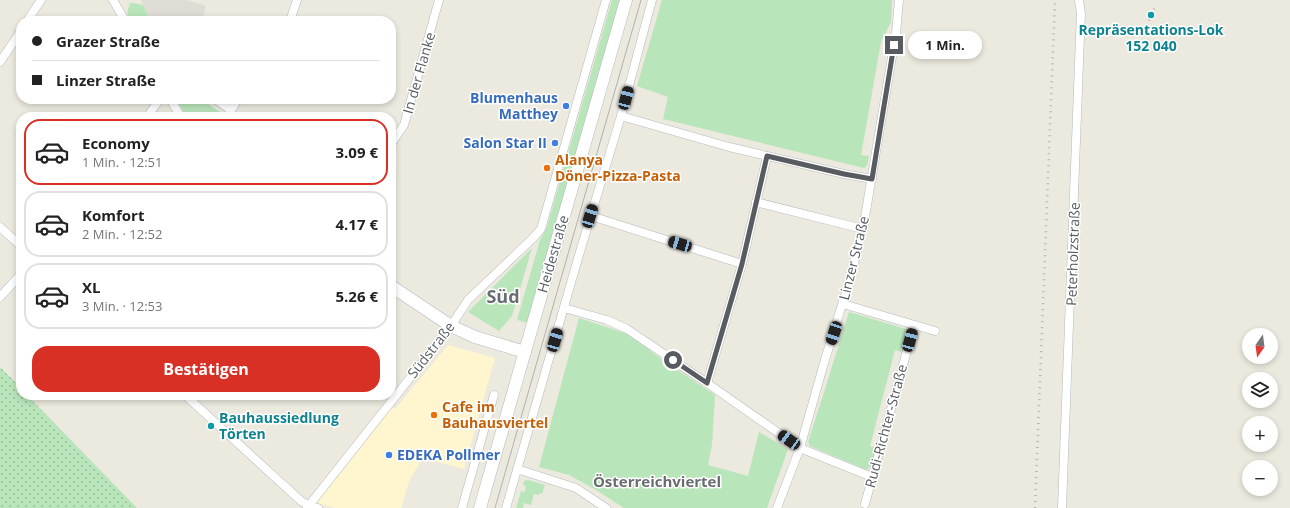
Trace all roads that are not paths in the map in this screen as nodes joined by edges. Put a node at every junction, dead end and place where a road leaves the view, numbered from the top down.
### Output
1 (41, 0) edge
2 (297, 0) edge
3 (439, 0) edge
4 (606, 0) edge
5 (626, 0) edge
6 (652, 0) edge
7 (898, 0) edge
8 (1079, 0) edge
9 (117, 1) edge
10 (30, 16) edge
11 (123, 16) edge
12 (292, 16) edge
13 (16, 38) edge
14 (0, 62) edge
15 (222, 104) edge
16 (235, 104) edge
17 (231, 110) joint
18 (621, 116) junction
19 (396, 137) edge
20 (767, 156) junction
21 (872, 179) junction
22 (756, 202) junction
23 (590, 216) junction
24 (0, 227) edge
25 (863, 229) junction
26 (533, 238) joint
27 (16, 241) edge
28 (742, 264) junction
29 (16, 279) edge
30 (396, 289) edge
31 (0, 297) edge
32 (843, 304) junction
33 (564, 308) junction
34 (914, 325) junction
35 (451, 326) junction
36 (935, 331) dead end
37 (525, 352) junction
38 (707, 383) junction
39 (494, 395) dead end
40 (396, 396) edge
41 (190, 400) edge
42 (393, 400) edge
43 (800, 448) junction
44 (517, 469) junction
45 (872, 477) junction
46 (865, 504) dead end
47 (308, 507) edge
48 (318, 508) edge
49 (462, 508) edge
50 (480, 508) edge
51 (506, 508) edge
52 (606, 508) edge
53 (777, 508) edge
54 (1062, 508) edge

1 - 10 street
2 - 12 street
3 - 19 street, In der Flanke
4 - 26 street, Heidestraße
5 - 37 street, Heidestraße
6 - 18 street, Heidestraße
7 - 21 street, Linzer Straße
8 - 54 street, Peterholzstraße
9 - 11 street
13 - 14 street
15 - 17 street
16 - 17 street
18 - 20 street
18 - 23 street, Heidestraße
20 - 21 street
20 - 22 street
21 - 25 street, Linzer Straße
22 - 25 street
22 - 28 street
23 - 28 street, Heidestraße
23 - 33 street, Heidestraße
24 - 27 street
25 - 32 street, Linzer Straße
26 - 35 street, Südstraße
28 - 38 street
29 - 31 street
30 - 35 street
32 - 34 street
32 - 43 street, Linzer Straße
33 - 38 street
33 - 44 street, Heidestraße
34 - 36 street
34 - 45 street, Rudi-Richter-Straße
35 - 37 street
35 - 40 street, Südstraße
37 - 50 street, Heidestraße
38 - 43 street
39 - 49 street
41 - 47 street
42 - 47 street, Südstraße
43 - 45 street
43 - 53 street, Linzer Straße
44 - 51 street, Heidestraße
44 - 52 street
45 - 46 street, Rudi-Richter-Straße
47 - 48 street

